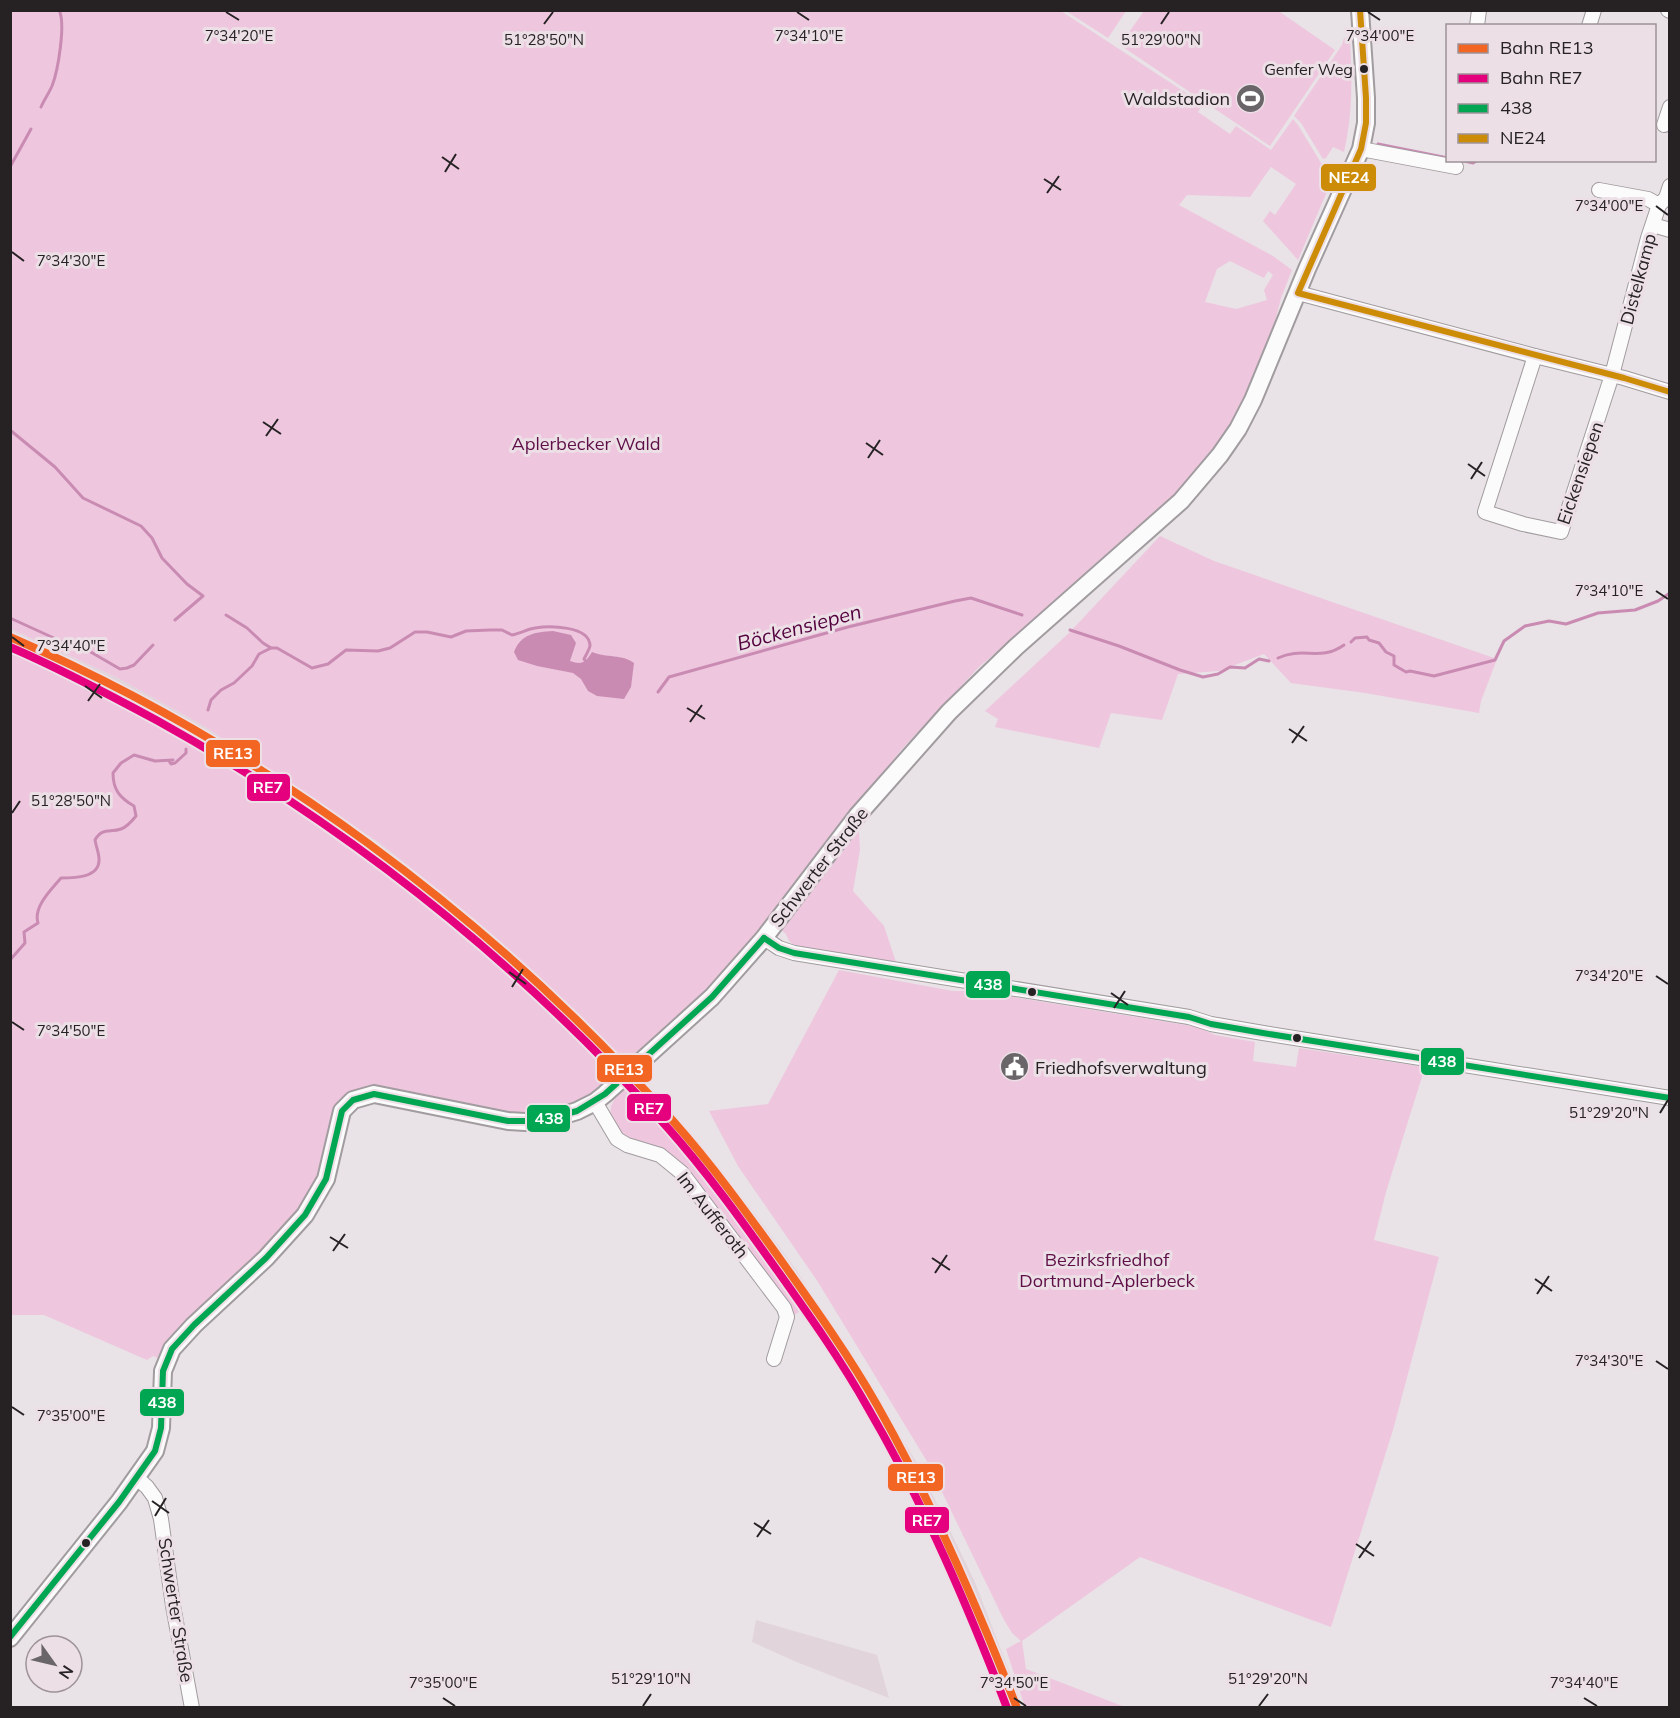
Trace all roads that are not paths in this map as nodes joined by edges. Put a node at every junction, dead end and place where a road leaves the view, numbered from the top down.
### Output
1 (1360, 10) edge
2 (1670, 107) edge
3 (1664, 125) dead end
4 (1361, 149) junction
5 (1456, 167) dead end
6 (1670, 186) edge
7 (1599, 190) dead end
8 (1659, 205) junction
9 (1653, 225) junction
10 (1670, 230) edge
11 (1298, 293) junction
12 (1535, 356) junction
13 (1612, 375) junction
14 (1670, 392) edge
15 (764, 938) junction
16 (1670, 1098) edge
17 (595, 1102) junction
18 (774, 1359) dead end
19 (137, 1478) junction
20 (10, 1638) edge
21 (192, 1707) edge

1 - 4 street, Schwerter Straße
2 - 3 street
4 - 5 street
4 - 11 street, Schwerter Straße
6 - 8 street, Distelkamp
7 - 8 street
8 - 9 street, Distelkamp
9 - 10 street
9 - 13 street, Distelkamp
11 - 12 street
11 - 15 street, Schwerter Straße
12 - 13 street
12 - 13 street, Eickensiepen
13 - 14 street
15 - 16 street
15 - 17 street, Schwerter Straße
17 - 18 street, Im Aufferoth
17 - 19 street, Schwerter Straße
19 - 20 street
19 - 21 street, Schwerter Straße

